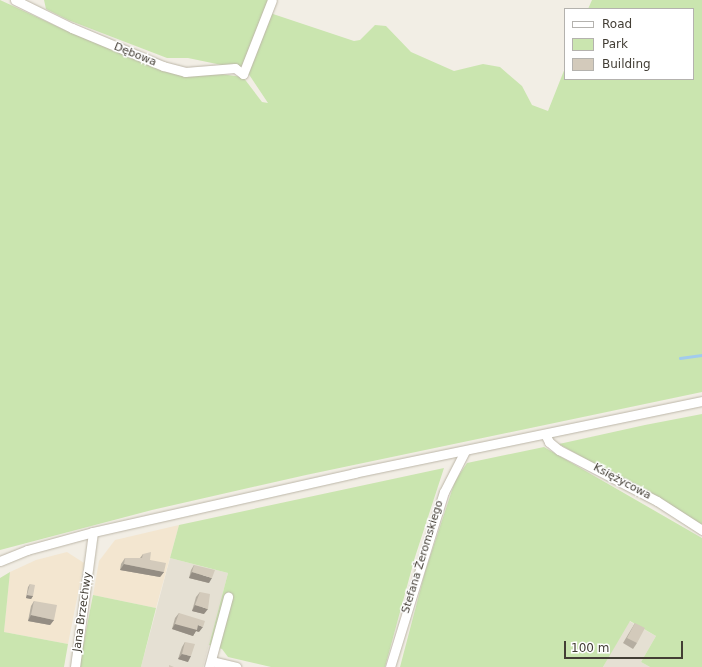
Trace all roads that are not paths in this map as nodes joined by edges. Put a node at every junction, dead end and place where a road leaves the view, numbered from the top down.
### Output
1 (15, 0) edge
2 (272, 0) edge
3 (35, 4) edge
4 (702, 401) edge
5 (545, 434) junction
6 (465, 451) junction
7 (702, 530) edge
8 (93, 532) junction
9 (0, 561) edge
10 (228, 598) dead end
11 (210, 664) edge
12 (75, 667) edge
13 (236, 667) edge
14 (390, 667) edge

1 - 3 street, Dębowa
2 - 3 street, Dębowa
4 - 5 street
5 - 6 street
5 - 7 street, Księżycowa
6 - 8 street
6 - 14 street, Stefana Żeromskiego
8 - 9 street
8 - 12 street, Jana Brzechwy
10 - 11 street
11 - 13 street

